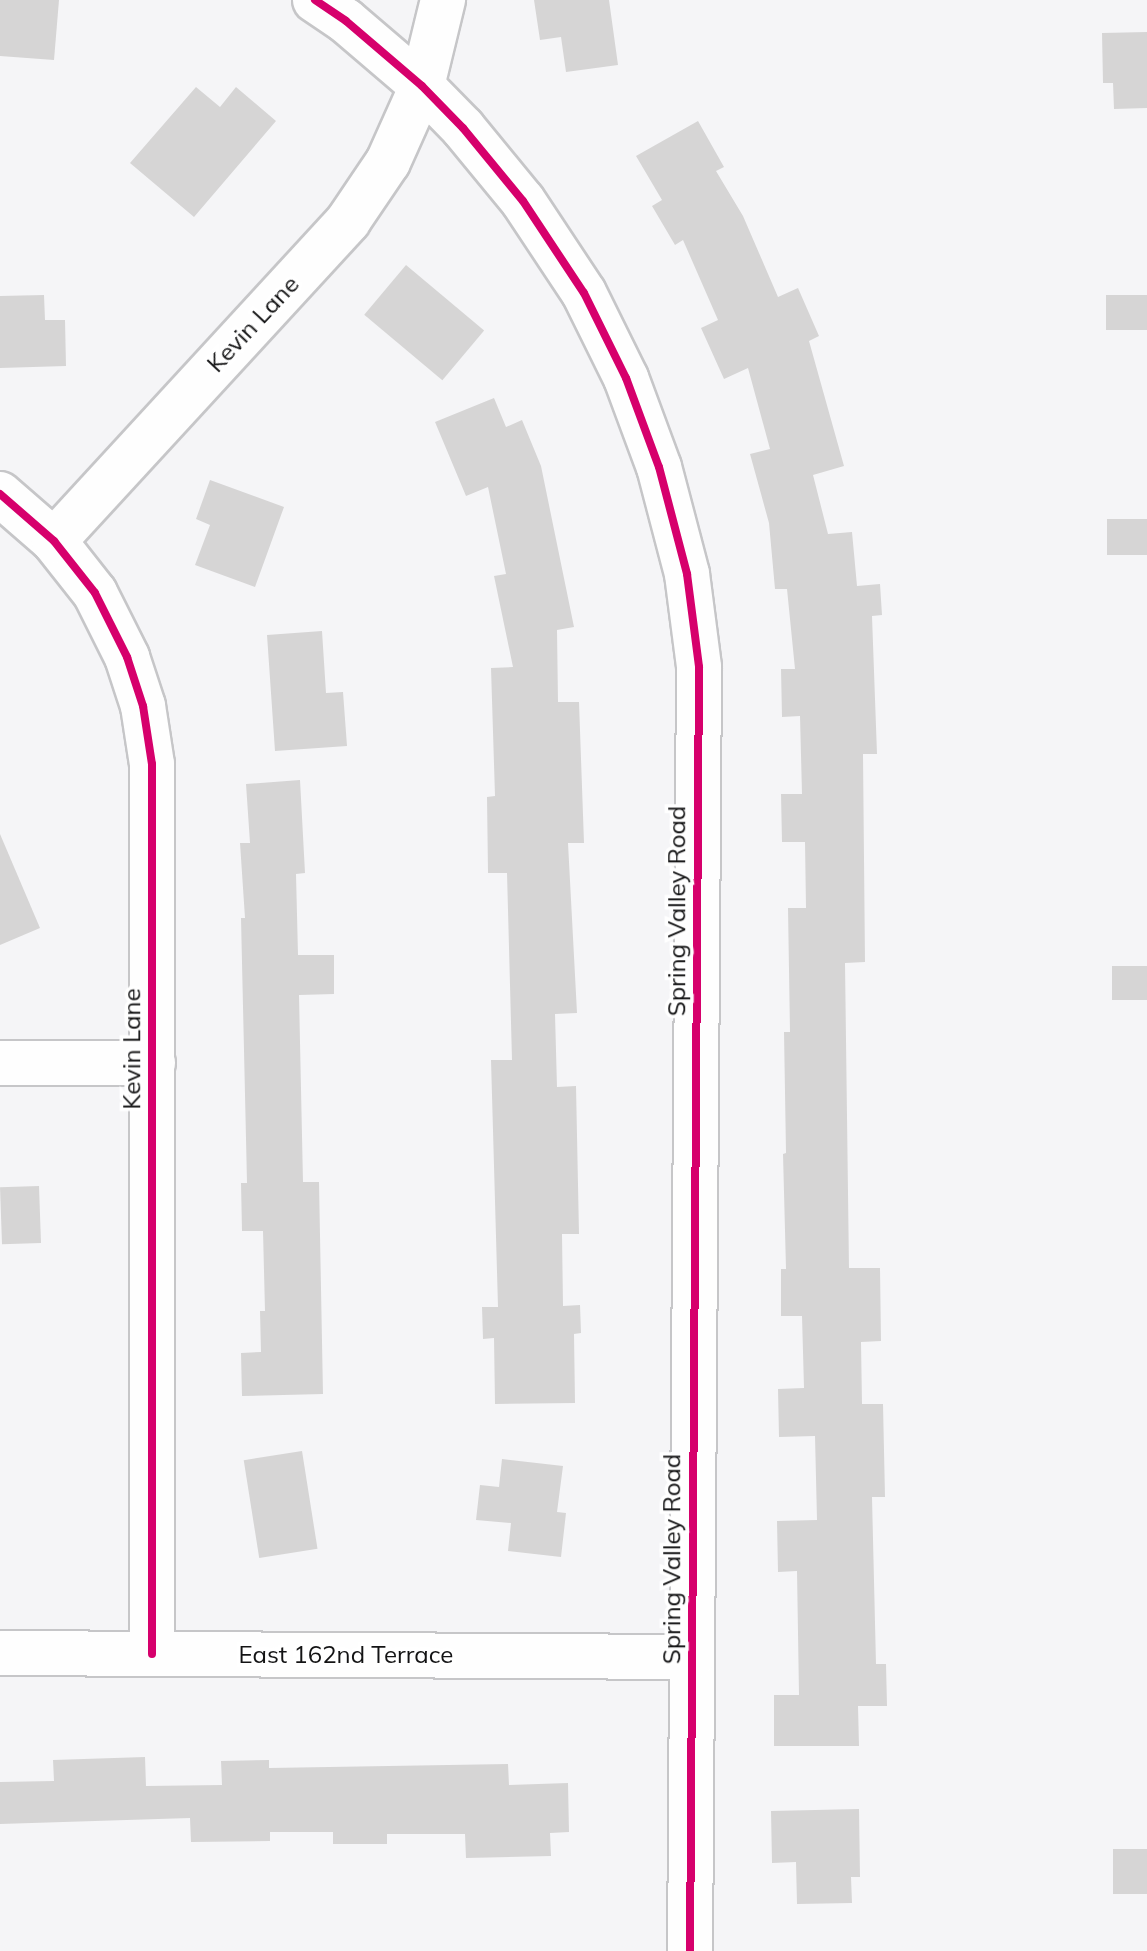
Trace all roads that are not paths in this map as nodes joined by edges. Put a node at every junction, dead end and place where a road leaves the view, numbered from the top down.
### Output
1 (315, 0) edge
2 (443, 0) edge
3 (422, 86) junction
4 (0, 494) edge
5 (54, 541) junction
6 (0, 1063) edge
7 (153, 1063) junction
8 (0, 1653) edge
9 (152, 1654) junction
10 (692, 1657) junction
11 (690, 1951) edge

1 - 3 street, Spring Valley Road
2 - 3 street, Kevin Lane
3 - 5 street, Kevin Lane
3 - 10 street, Spring Valley Road
4 - 5 street, Kevin Lane
5 - 7 street, Kevin Lane
6 - 7 street
7 - 9 street, Kevin Lane
8 - 9 street, East 162nd Terrace
9 - 10 street, East 162nd Terrace
10 - 11 street, Spring Valley Road

